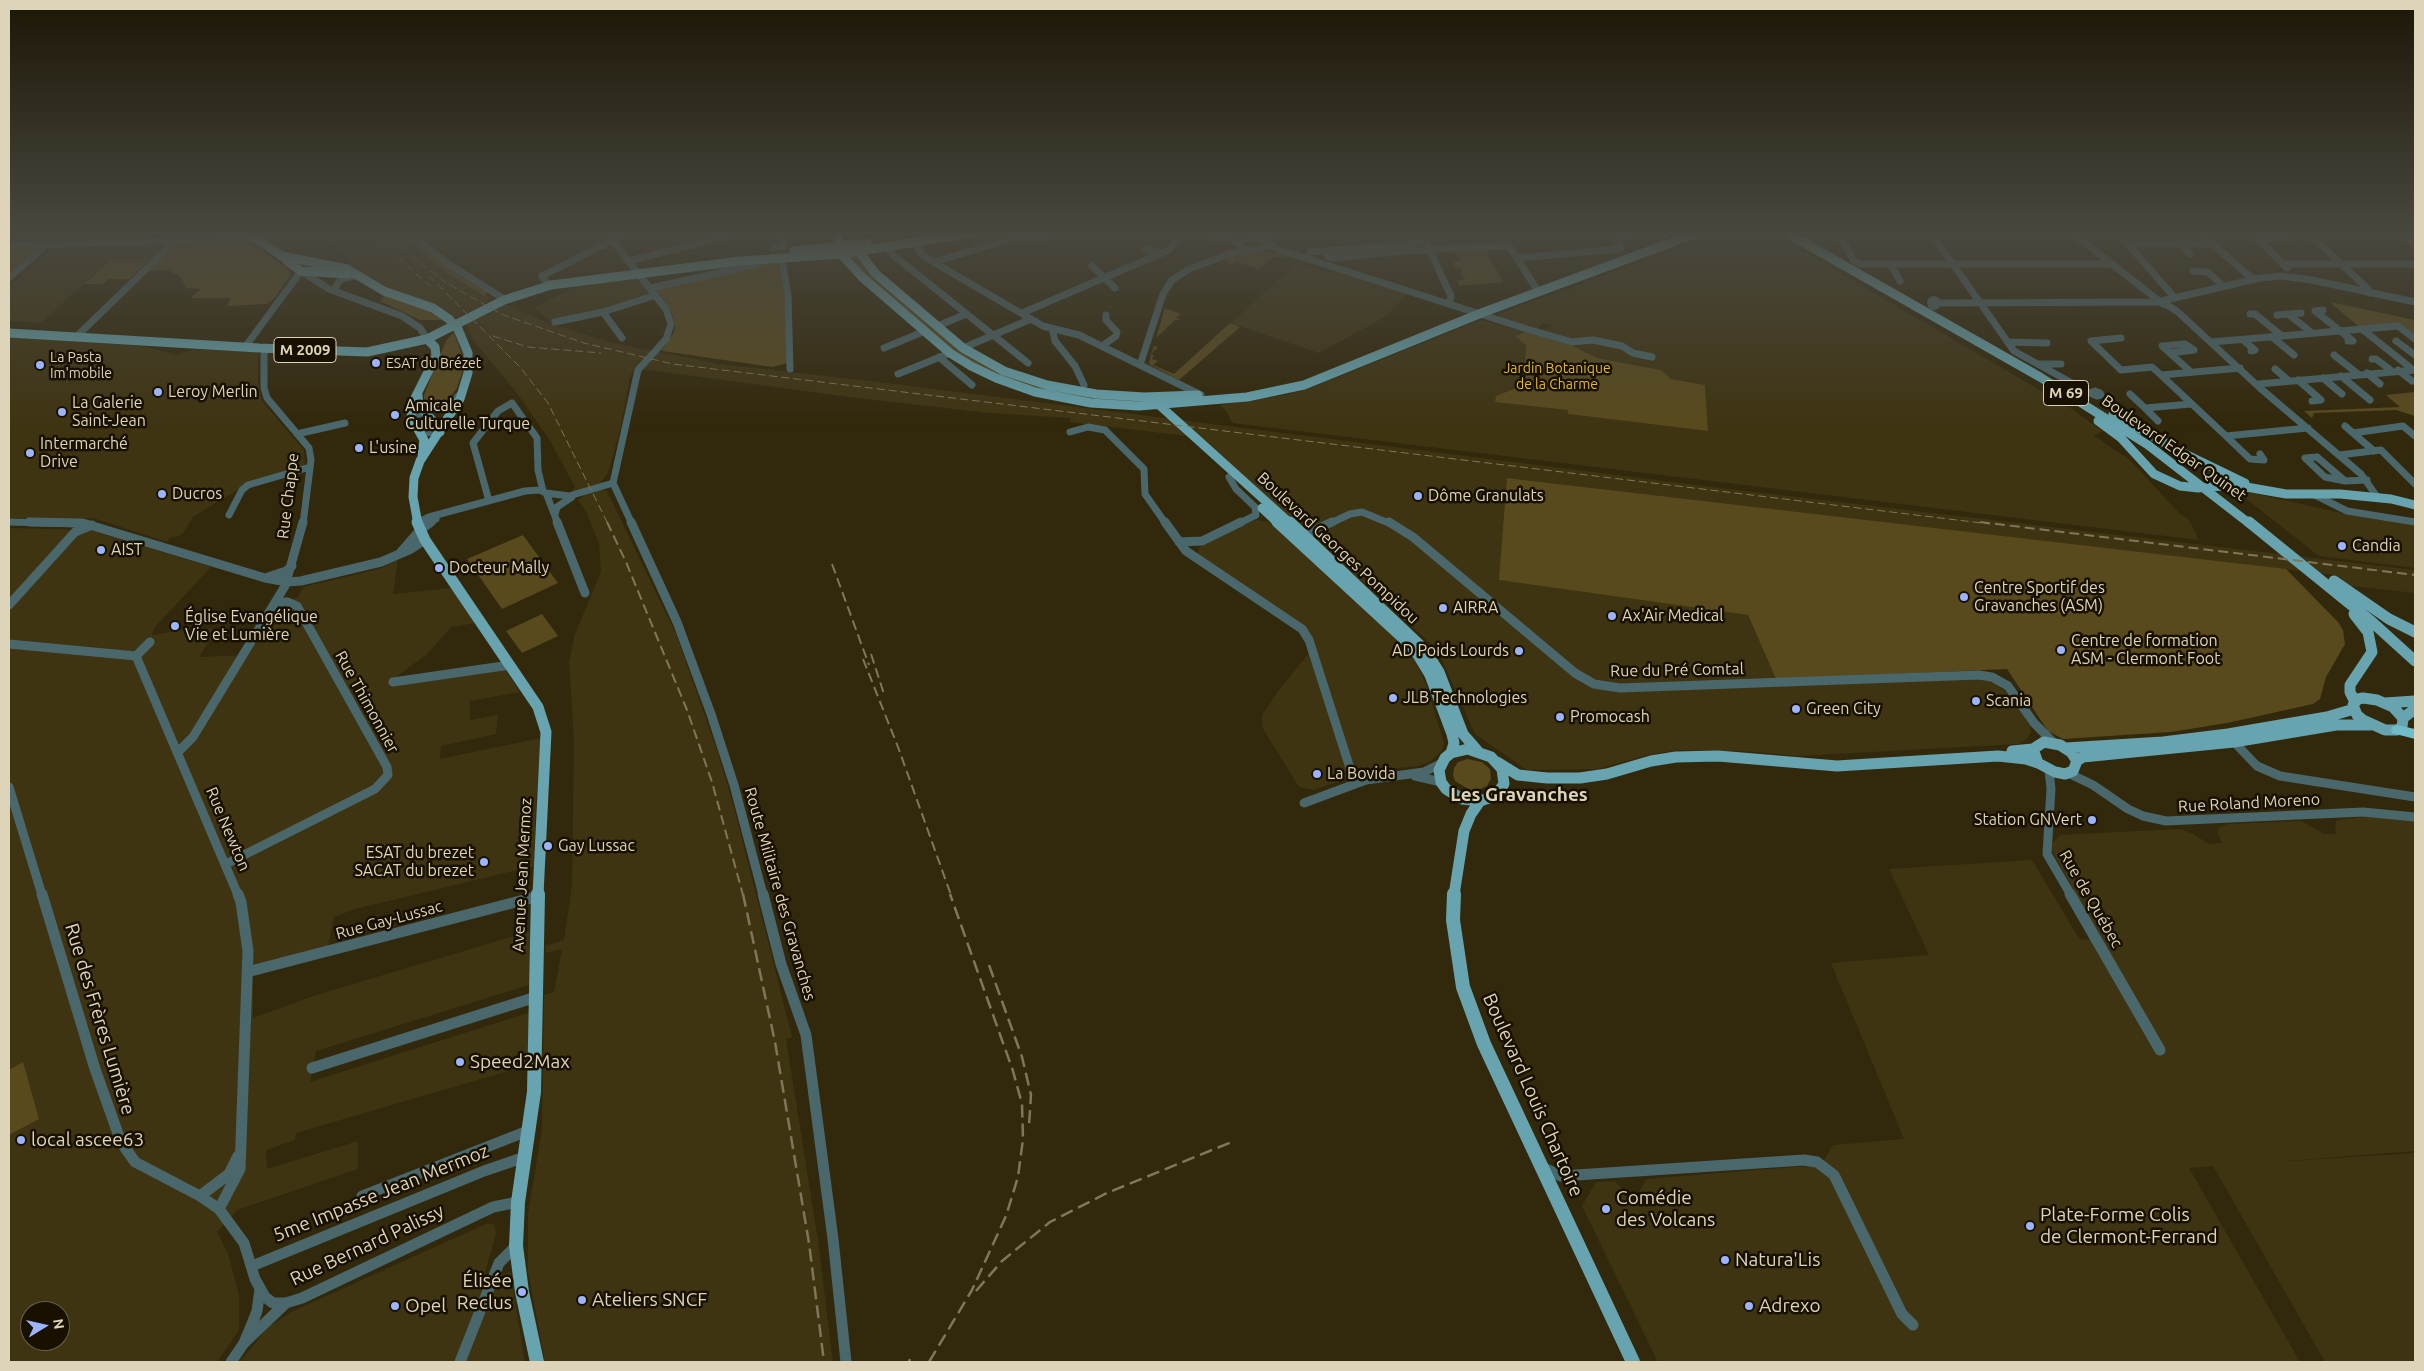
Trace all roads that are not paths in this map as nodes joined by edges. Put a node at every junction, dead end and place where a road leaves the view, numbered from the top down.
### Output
1 (117, 297) edge
2 (282, 297) edge
3 (353, 297) edge
4 (401, 297) edge
5 (513, 297) edge
6 (650, 297) edge
7 (657, 297) edge
8 (788, 297) edge
9 (885, 297) edge
10 (903, 297) edge
11 (945, 297) edge
12 (994, 297) edge
13 (1060, 297) edge
14 (1163, 297) edge
15 (1427, 297) edge
16 (1452, 297) edge
17 (1513, 297) edge
18 (1523, 297) edge
19 (1900, 297) edge
20 (1909, 297) edge
21 (1976, 297) edge
22 (2156, 297) edge
23 (2179, 297) edge
24 (2389, 297) edge
25 (2175, 298) joint
26 (2161, 301) junction
27 (1980, 302) junction
28 (2415, 302) edge
29 (1939, 303) dead end
30 (1449, 304) junction
31 (1494, 308) junction
32 (2323, 310) dead end
33 (603, 312) junction
34 (1475, 312) junction
35 (1022, 313) junction
36 (2300, 313) dead end
37 (966, 314) junction
38 (2250, 314) dead end
39 (2288, 314) junction
40 (1106, 315) dead end
41 (2277, 315) dead end
42 (1030, 319) junction
43 (1496, 320) junction
44 (555, 322) dead end
45 (940, 325) dead end
46 (1052, 328) junction
47 (2362, 329) junction
48 (925, 331) junction
49 (2340, 331) junction
50 (9, 333) edge
51 (2312, 333) junction
52 (992, 334) junction
53 (2282, 336) junction
54 (76, 337) junction
55 (2272, 337) junction
56 (622, 338) dead end
57 (2121, 338) dead end
58 (427, 339) junction
59 (2415, 339) edge
60 (2243, 340) junction
61 (2348, 341) dead end
62 (2396, 341) dead end
63 (2008, 342) junction
64 (2047, 342) dead end
65 (2211, 342) junction
66 (1982, 344) junction
67 (1102, 346) junction
68 (245, 347) junction
69 (267, 348) junction
70 (884, 348) dead end
71 (963, 348) junction
72 (2406, 348) junction
73 (2388, 350) junction
74 (2251, 351) dead end
75 (950, 352) junction
76 (2170, 353) dead end
77 (1652, 354) dead end
78 (2294, 355) dead end
79 (2334, 355) dead end
80 (2415, 356) edge
81 (940, 357) junction
82 (2372, 359) dead end
83 (1028, 363) dead end
84 (2037, 364) junction
85 (2061, 364) dead end
86 (1140, 365) junction
87 (2240, 368) junction
88 (790, 369) dead end
89 (2275, 369) dead end
90 (2414, 369) edge
91 (2395, 371) junction
92 (2191, 372) junction
93 (2367, 373) junction
94 (898, 374) dead end
95 (2358, 374) junction
96 (2161, 376) junction
97 (2341, 376) junction
98 (2322, 378) junction
99 (2298, 380) junction
100 (2289, 381) junction
101 (2412, 381) dead end
102 (1178, 384) junction
103 (2258, 384) junction
104 (2380, 384) dead end
105 (972, 385) dead end
106 (1084, 385) dead end
107 (462, 393) junction
108 (2090, 393) dead end
109 (418, 394) junction
110 (2130, 394) dead end
111 (2342, 394) dead end
112 (1170, 396) junction
113 (1198, 399) junction
114 (2312, 400) dead end
115 (2370, 400) dead end
116 (1141, 401) junction
117 (1182, 404) junction
118 (2191, 404) junction
119 (2099, 406) junction
120 (2145, 408) junction
121 (1160, 410) junction
122 (424, 411) junction
123 (411, 417) junction
124 (1174, 417) junction
125 (2158, 421) dead end
126 (345, 422) dead end
127 (2345, 426) dead end
128 (2308, 428) junction
129 (440, 432) junction
130 (1070, 432) dead end
131 (420, 433) junction
132 (2353, 433) junction
133 (297, 434) junction
134 (2226, 436) junction
135 (2415, 436) edge
136 (2374, 451) junction
137 (2260, 454) dead end
138 (2339, 455) junction
139 (420, 461) junction
140 (310, 467) junction
141 (1229, 477) junction
142 (2367, 480) junction
143 (2345, 481) junction
144 (613, 483) junction
145 (2207, 484) junction
146 (2415, 484) edge
147 (544, 492) junction
148 (2219, 494) junction
149 (2296, 494) junction
150 (2313, 494) junction
151 (576, 495) junction
152 (2378, 498) junction
153 (489, 501) junction
154 (2415, 506) edge
155 (229, 515) dead end
156 (554, 515) junction
157 (440, 516) junction
158 (2415, 522) edge
159 (9, 524) edge
160 (92, 525) junction
161 (75, 527) junction
162 (422, 531) junction
163 (1304, 535) junction
164 (67, 540) junction
165 (1179, 542) junction
166 (1202, 542) junction
167 (399, 554) junction
168 (1197, 559) junction
169 (292, 566) junction
170 (265, 578) junction
171 (2320, 579) junction
172 (2333, 581) junction
173 (287, 582) junction
174 (584, 594) dead end
175 (276, 602) junction
176 (9, 605) edge
177 (2415, 632) edge
178 (150, 642) dead end
179 (9, 644) edge
180 (2415, 653) edge
181 (136, 656) junction
182 (2415, 661) edge
183 (510, 665) junction
184 (393, 682) dead end
185 (2415, 700) edge
186 (2385, 703) junction
187 (2354, 706) junction
188 (2415, 709) edge
189 (2034, 723) junction
190 (2400, 724) junction
191 (2370, 725) junction
192 (2415, 734) edge
193 (2234, 742) junction
194 (2054, 743) junction
195 (2037, 746) junction
196 (2066, 748) junction
197 (1477, 750) junction
198 (178, 752) junction
199 (1451, 753) junction
200 (1497, 762) junction
201 (2038, 762) junction
202 (1798, 763) junction
203 (1440, 764) junction
204 (2071, 769) junction
205 (2049, 770) junction
206 (1408, 775) junction
207 (1538, 778) junction
208 (1366, 780) junction
209 (1441, 782) junction
210 (9, 787) edge
211 (2051, 790) junction
212 (1500, 791) junction
213 (1454, 796) junction
214 (2415, 797) edge
215 (1480, 801) junction
216 (1304, 802) dead end
217 (2415, 816) edge
218 (1464, 831) junction
219 (226, 864) junction
220 (539, 896) junction
221 (2111, 964) joint
222 (247, 972) junction
223 (536, 998) junction
224 (2160, 1050) dead end
225 (312, 1068) dead end
226 (530, 1130) junction
227 (240, 1151) junction
228 (525, 1157) junction
229 (1541, 1164) junction
230 (1561, 1176) junction
231 (200, 1196) junction
232 (362, 1196) dead end
233 (1556, 1196) junction
234 (518, 1202) junction
235 (219, 1209) junction
236 (516, 1246) junction
237 (252, 1266) junction
238 (260, 1289) junction
239 (286, 1303) junction
240 (1913, 1325) dead end
241 (244, 1343) junction
242 (231, 1362) edge
243 (460, 1362) edge
244 (537, 1362) edge
245 (846, 1362) edge
246 (1633, 1362) edge

1 - 54 street
2 - 68 street
3 - 58 street
4 - 107 main road
5 - 58 main road, M 2009
6 - 33 street
7 - 144 street
8 - 88 street
9 - 48 main road
10 - 71 main road
11 - 37 street
12 - 35 street
13 - 35 street
14 - 86 street
15 - 30 street
16 - 30 street
17 - 34 main road
18 - 31 main road
19 - 66 main road, Boulevard Edgar Quinet / M 69
20 - 119 main road, Boulevard Edgar Quinet / M 69
21 - 27 street
22 - 26 street
23 - 25 street
24 - 28 street
25 - 26 street
26 - 27 street
26 - 65 street
27 - 29 street
27 - 63 street
30 - 34 street
31 - 34 main road
31 - 43 street
32 - 49 street
33 - 44 street
33 - 56 street
34 - 43 street
34 - 113 main road
34 - 113 main road
35 - 42 street
36 - 39 street
37 - 45 street
37 - 52 street
38 - 53 street
39 - 41 street
39 - 51 street
40 - 67 street
42 - 46 street
42 - 52 street
43 - 77 street
46 - 67 street
46 - 106 street
47 - 49 street
47 - 59 street
47 - 73 street
48 - 70 street
48 - 75 main road
49 - 51 street
49 - 61 street
50 - 54 main road, M 2009
51 - 53 street
52 - 71 street
52 - 83 street
53 - 55 street
54 - 68 main road, M 2009
55 - 60 street
55 - 78 street
57 - 96 street
58 - 69 main road, M 2009
58 - 109 main road
60 - 65 street
60 - 74 street
62 - 72 street
63 - 64 street
63 - 84 street
65 - 87 street
66 - 145 main road, Boulevard Edgar Quinet / M 69
66 - 149 main road
67 - 86 street
68 - 69 main road, M 2009
69 - 133 street, Rue Chappe
71 - 116 main road
72 - 73 street
72 - 80 street
73 - 90 street
75 - 81 street
75 - 116 main road
76 - 92 street
79 - 95 street
81 - 94 street
81 - 105 street
82 - 91 street
84 - 85 street
84 - 108 street
86 - 102 street
87 - 92 street
87 - 103 street
89 - 100 street
90 - 91 street
91 - 93 street
91 - 101 street
92 - 96 street
93 - 95 street
93 - 104 street
95 - 97 street
96 - 118 street
97 - 98 street
97 - 115 street
98 - 99 street
98 - 111 street
99 - 100 street
99 - 114 street
100 - 103 street
102 - 112 street
102 - 113 street
103 - 128 street
107 - 122 street
107 - 129 main road
109 - 122 main road
109 - 123 main road
110 - 120 street
112 - 113 main road
112 - 116 main road
112 - 121 main road
113 - 117 main road
116 - 121 main road, Boulevard Georges Pompidou
117 - 121 main road
117 - 124 main road
118 - 120 street
118 - 134 street
119 - 145 main road, Boulevard Edgar Quinet / M 69
119 - 149 main road
120 - 125 street
121 - 124 main road, Boulevard Georges Pompidou
121 - 141 main road, Boulevard Georges Pompidou
122 - 123 street
122 - 129 main road
123 - 131 main road
124 - 163 main road, Boulevard Georges Pompidou
126 - 133 street, Rue Chappe
127 - 132 street
128 - 134 street
128 - 138 street
129 - 131 street
129 - 139 main road
130 - 165 street
131 - 139 main road
132 - 135 street
132 - 136 street
133 - 140 street, Rue Chappe
134 - 137 street
136 - 138 street
136 - 146 street
138 - 142 street
139 - 162 main road
140 - 155 street
140 - 169 street, Rue Chappe
141 - 166 street
141 - 199 main road, Boulevard Georges Pompidou
142 - 143 street
142 - 152 street
143 - 143 street
144 - 151 street
144 - 245 street, Route Militaire des Gravanches
145 - 148 main road, Boulevard Edgar Quinet / M 69
147 - 151 street
147 - 153 street
147 - 153 street
147 - 156 street
148 - 171 main road, Boulevard Edgar Quinet / M 69
148 - 172 main road, Boulevard Edgar Quinet / M 69
149 - 150 main road
150 - 152 main road
150 - 158 street
151 - 156 street
152 - 154 main road
153 - 157 street
156 - 174 street
157 - 162 street
157 - 162 street
159 - 160 street
159 - 161 street
160 - 161 street
160 - 164 street
160 - 170 street
161 - 164 street
162 - 167 street
162 - 167 street
162 - 183 main road, Avenue Jean Mermoz
163 - 189 street, Rue du Pré Comtal
163 - 197 main road, Boulevard Georges Pompidou
164 - 176 street
165 - 166 street
165 - 168 street
166 - 168 street
167 - 173 street
168 - 208 street
169 - 170 street
169 - 173 street, Rue Chappe
170 - 173 street
171 - 182 main road, Boulevard Edgar Quinet / M 69
171 - 187 main road
172 - 177 main road
172 - 180 main road, M 69
173 - 175 street, Rue Chappe
175 - 198 street, Rue Chappe
175 - 219 street, Rue Thimonnier
178 - 181 street
179 - 181 street
181 - 198 street, Rue Newton
183 - 184 street
183 - 220 main road, Avenue Jean Mermoz
185 - 186 main road
186 - 187 main road
186 - 190 main road
187 - 191 main road
187 - 196 main road
188 - 190 main road
189 - 194 street, Rue du Pré Comtal
189 - 195 street, Rue du Pré Comtal
190 - 191 main road
190 - 192 highway
191 - 193 main road
193 - 204 main road
193 - 214 street
194 - 195 main road
194 - 196 main road
195 - 201 main road
195 - 202 main road
196 - 204 main road
197 - 199 main road
197 - 200 main road
198 - 219 street, Rue Newton
199 - 203 main road
200 - 207 main road
200 - 212 main road
201 - 202 main road
201 - 205 main road
202 - 207 main road
203 - 206 street
203 - 209 main road
204 - 205 main road
204 - 211 street, Rue de Québec
204 - 217 street, Rue Roland Moreno
205 - 211 street, Rue de Québec
206 - 208 street
206 - 209 street
207 - 212 main road
208 - 216 street
209 - 213 main road
210 - 231 street, Rue des Frères Lumière
211 - 221 street, Rue de Québec
212 - 215 main road
213 - 215 main road
213 - 218 main road, Boulevard Louis Chartoire
215 - 218 main road, Boulevard Louis Chartoire
218 - 229 main road, Boulevard Louis Chartoire
219 - 222 street, Rue Newton
220 - 222 street, Rue Gay-Lussac
220 - 223 main road, Avenue Jean Mermoz
221 - 224 street
222 - 227 street, Rue Newton
223 - 225 street
223 - 226 main road, Avenue Jean Mermoz
226 - 228 main road, Avenue Jean Mermoz
226 - 232 street
227 - 231 street, Rue Newton
227 - 235 street, Rue Newton
228 - 234 main road, Avenue Jean Mermoz
228 - 237 street, 5me Impasse Jean Mermoz
229 - 230 street
229 - 233 main road, Boulevard Louis Chartoire
230 - 233 street
230 - 240 street
231 - 235 street, Rue des Frères Lumière
233 - 246 main road, Boulevard Louis Chartoire
234 - 236 main road, Avenue Jean Mermoz
234 - 239 street, Rue Bernard Palissy
235 - 237 street, Rue des Frères Lumière
236 - 243 street
236 - 244 main road, Avenue Jean Mermoz
237 - 238 street, Rue des Frères Lumière
238 - 239 street
238 - 241 street, Rue Bernard Palissy
239 - 241 street, Rue Bernard Palissy
241 - 242 street, Rue Bernard Palissy

